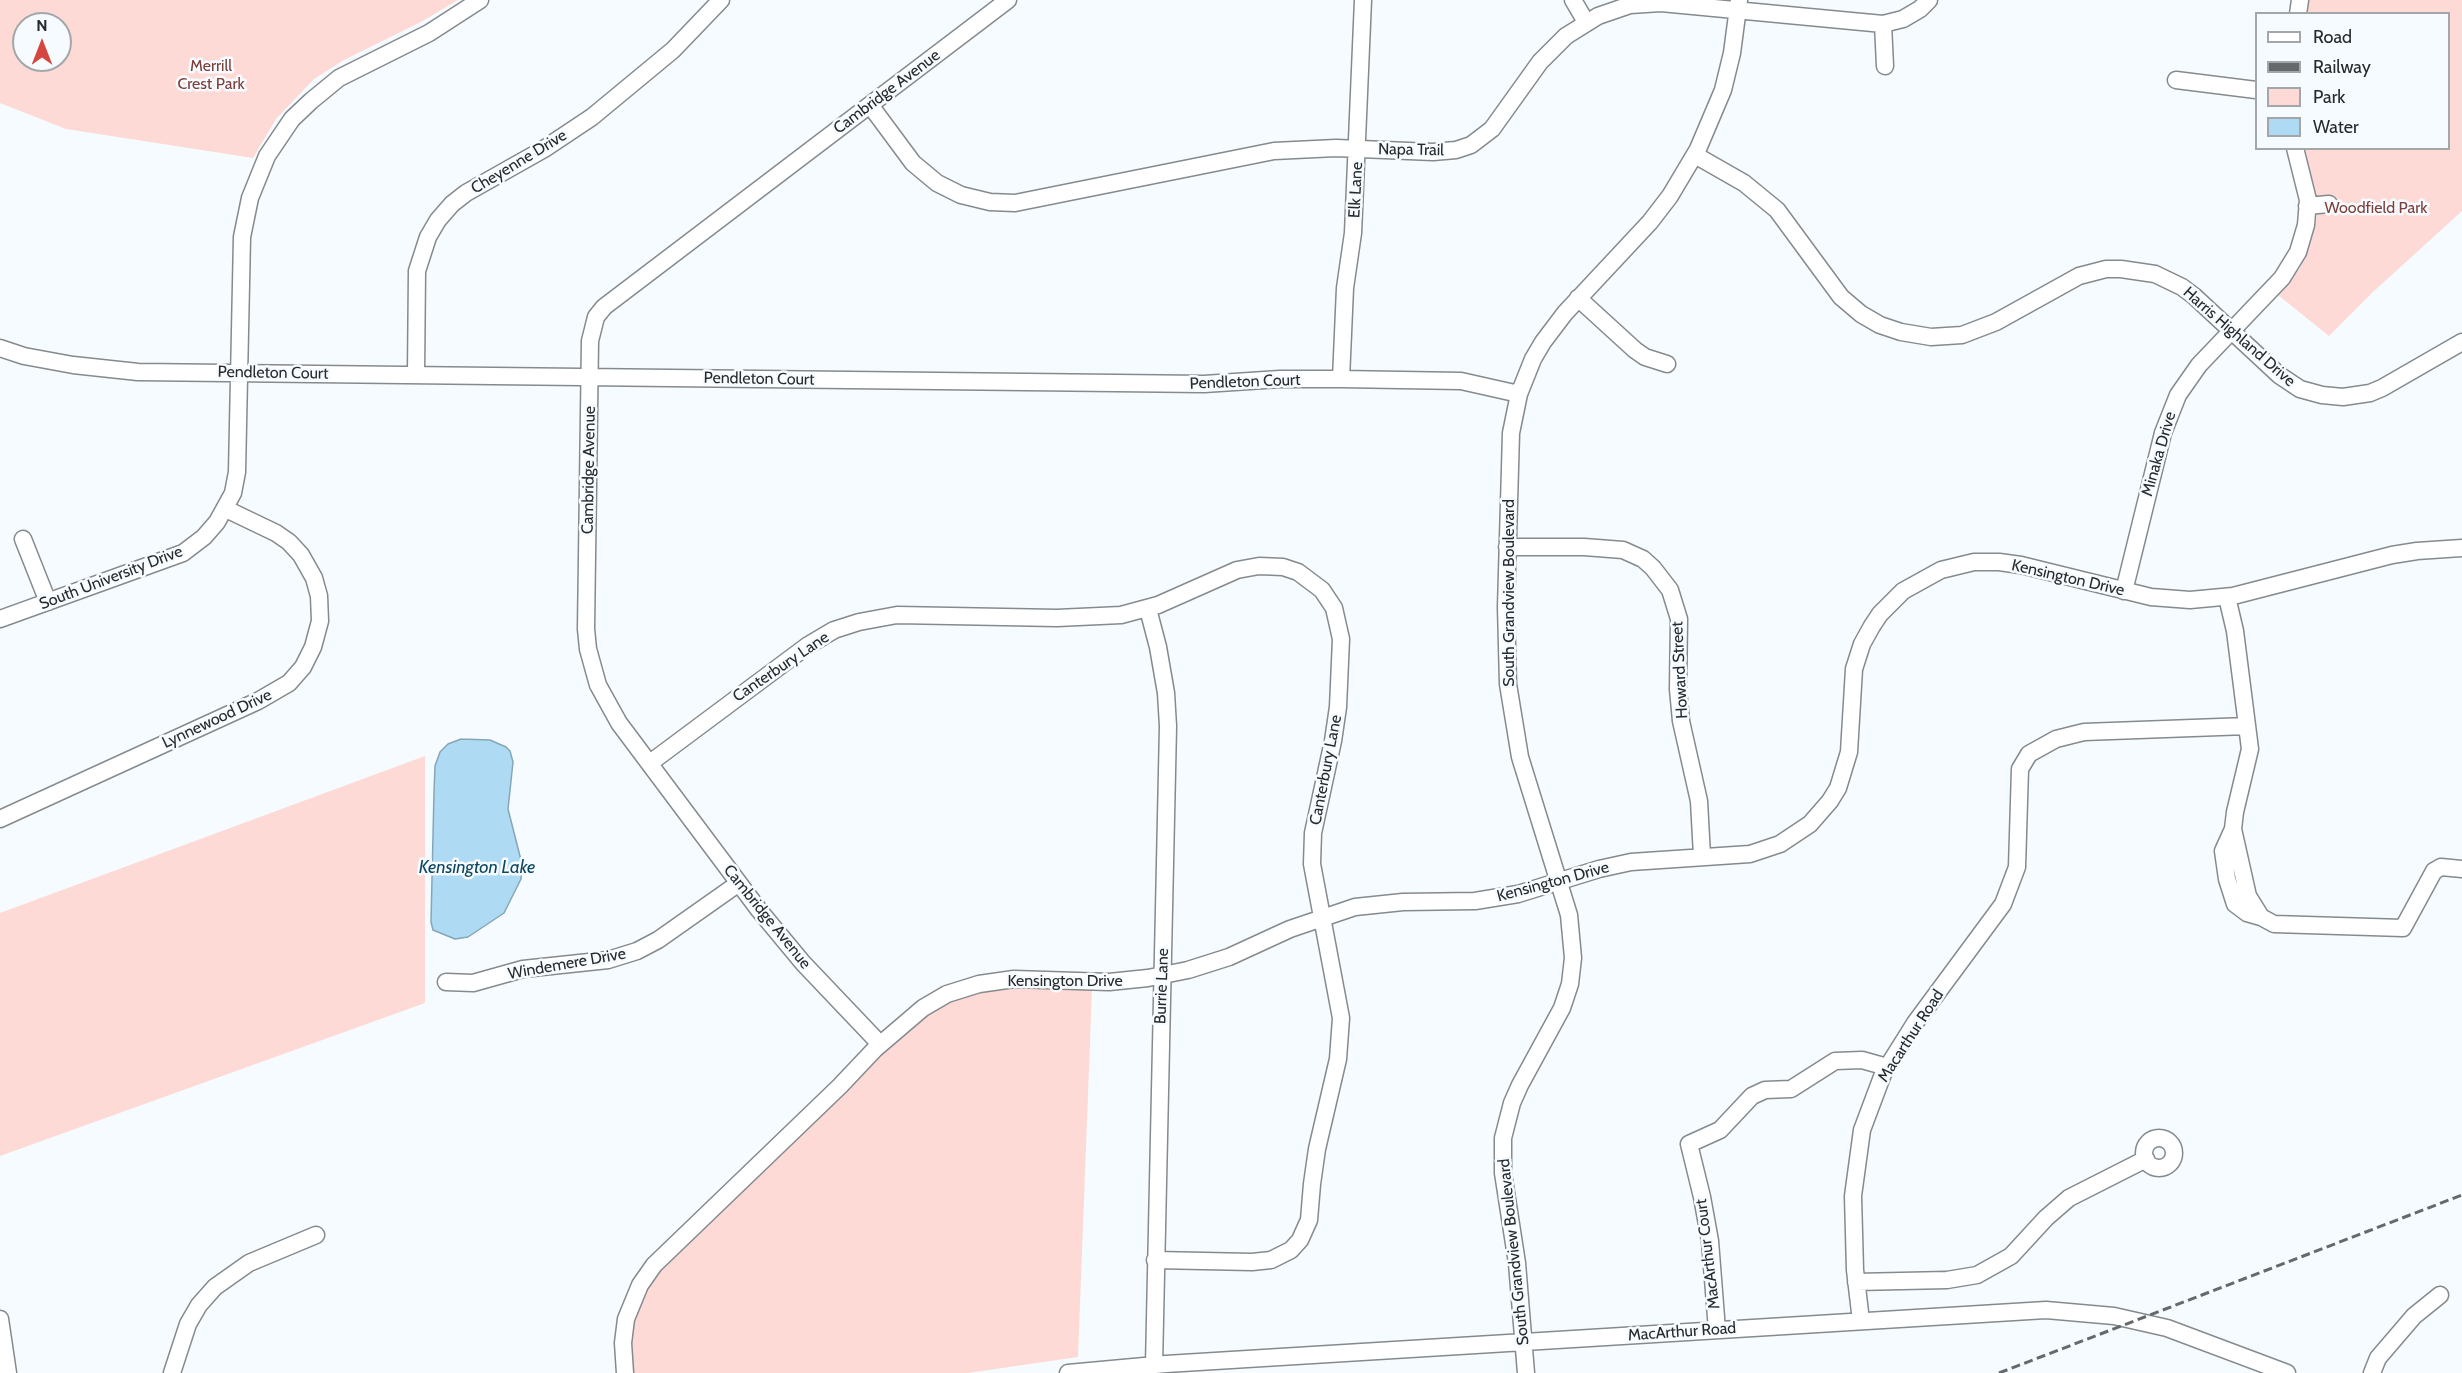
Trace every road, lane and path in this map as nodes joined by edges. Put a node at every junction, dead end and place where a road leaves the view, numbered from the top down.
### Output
1 (480, 0) edge
2 (721, 0) edge
3 (1008, 0) edge
4 (1363, 0) edge
5 (1573, 0) edge
6 (1929, 0) edge
7 (1739, 5) edge
8 (1586, 22) junction
9 (1883, 24) junction
10 (1885, 66) dead end
11 (2176, 80) dead end
12 (2255, 90) edge
13 (870, 105) junction
14 (1358, 149) junction
15 (2296, 150) edge
16 (1695, 155) junction
17 (2329, 204) dead end
18 (2307, 206) junction
19 (1578, 298) junction
20 (2232, 331) junction
21 (2462, 342) edge
22 (0, 348) edge
23 (1667, 364) dead end
24 (239, 372) junction
25 (416, 374) junction
26 (590, 377) junction
27 (1341, 379) junction
28 (1519, 394) junction
29 (226, 508) junction
30 (24, 539) dead end
31 (1507, 547) junction
32 (2462, 548) edge
33 (2124, 591) junction
34 (2227, 597) junction
35 (48, 602) junction
36 (1148, 609) junction
37 (0, 619) edge
38 (2247, 726) junction
39 (650, 763) junction
40 (0, 819) edge
41 (1702, 856) junction
42 (2462, 869) edge
43 (1559, 880) junction
44 (739, 883) junction
45 (1321, 917) junction
46 (1162, 976) junction
47 (446, 982) dead end
48 (880, 1044) junction
49 (1887, 1067) junction
50 (2146, 1159) dead end
51 (316, 1235) dead end
52 (1155, 1260) junction
53 (1856, 1282) junction
54 (2440, 1295) dead end
55 (0, 1319) edge
56 (1861, 1321) junction
57 (1717, 1330) junction
58 (1524, 1342) junction
59 (1154, 1365) junction
60 (8, 1373) edge
61 (172, 1373) edge
62 (625, 1373) edge
63 (1068, 1373) edge
64 (1526, 1373) edge
65 (2287, 1373) edge
66 (2372, 1373) edge

1 - 24 street, South University Drive
2 - 25 street, Cheyenne Drive
3 - 13 street, Cambridge Avenue
4 - 14 street, Elk Lane
5 - 8 street
6 - 9 street, Napa Trail
7 - 8 street, Napa Trail
7 - 9 street, Napa Trail
7 - 16 street, South Grandview Boulevard
8 - 14 street, Napa Trail
9 - 10 street
11 - 12 street
13 - 14 street, Napa Trail
13 - 26 street, Cambridge Avenue
14 - 27 street, Elk Lane
15 - 18 street, Minaka Drive
16 - 19 street, South Grandview Boulevard
16 - 20 street, Harris Highland Drive
17 - 18 street
18 - 20 street, Minaka Drive
19 - 23 street
19 - 28 street, South Grandview Boulevard
20 - 21 street, Harris Highland Drive
20 - 33 street, Minaka Drive
22 - 24 street, Pendleton Court
24 - 25 street, Pendleton Court
24 - 29 street, South University Drive
25 - 26 street, Pendleton Court
26 - 27 street, Pendleton Court
26 - 39 street, Cambridge Avenue
27 - 28 street, Pendleton Court
28 - 31 street, South Grandview Boulevard
29 - 35 street, South University Drive
29 - 40 street, Lynnewood Drive
30 - 35 street
31 - 41 street, Howard Street
31 - 43 street, South Grandview Boulevard
32 - 34 street, Kensington Drive
33 - 34 street, Kensington Drive
33 - 41 street, Kensington Drive
34 - 38 street
35 - 37 street, South University Drive
36 - 39 street, Canterbury Lane
36 - 45 street, Canterbury Lane
36 - 46 street, Burrie Lane
38 - 42 street
38 - 49 street, Macarthur Road
39 - 44 street, Cambridge Avenue
41 - 43 street, Kensington Drive
43 - 45 street, Kensington Drive
43 - 58 street, South Grandview Boulevard
44 - 47 street, Windemere Drive
44 - 48 street, Cambridge Avenue
45 - 46 street, Kensington Drive
45 - 52 street, Canterbury Lane
46 - 48 street, Kensington Drive
46 - 52 street, Burrie Lane
48 - 62 street, Kensington Drive
49 - 53 street, Macarthur Road
49 - 57 street, MacArthur Court
50 - 53 street
51 - 61 street
52 - 59 street, Burrie Lane
53 - 56 street, Macarthur Road
54 - 66 street
55 - 60 street
56 - 57 street, MacArthur Road
56 - 65 street, MacArthur Road
57 - 58 street, MacArthur Road
58 - 59 street, MacArthur Road
58 - 64 street, South Grandview Boulevard
59 - 63 street, MacArthur Road

